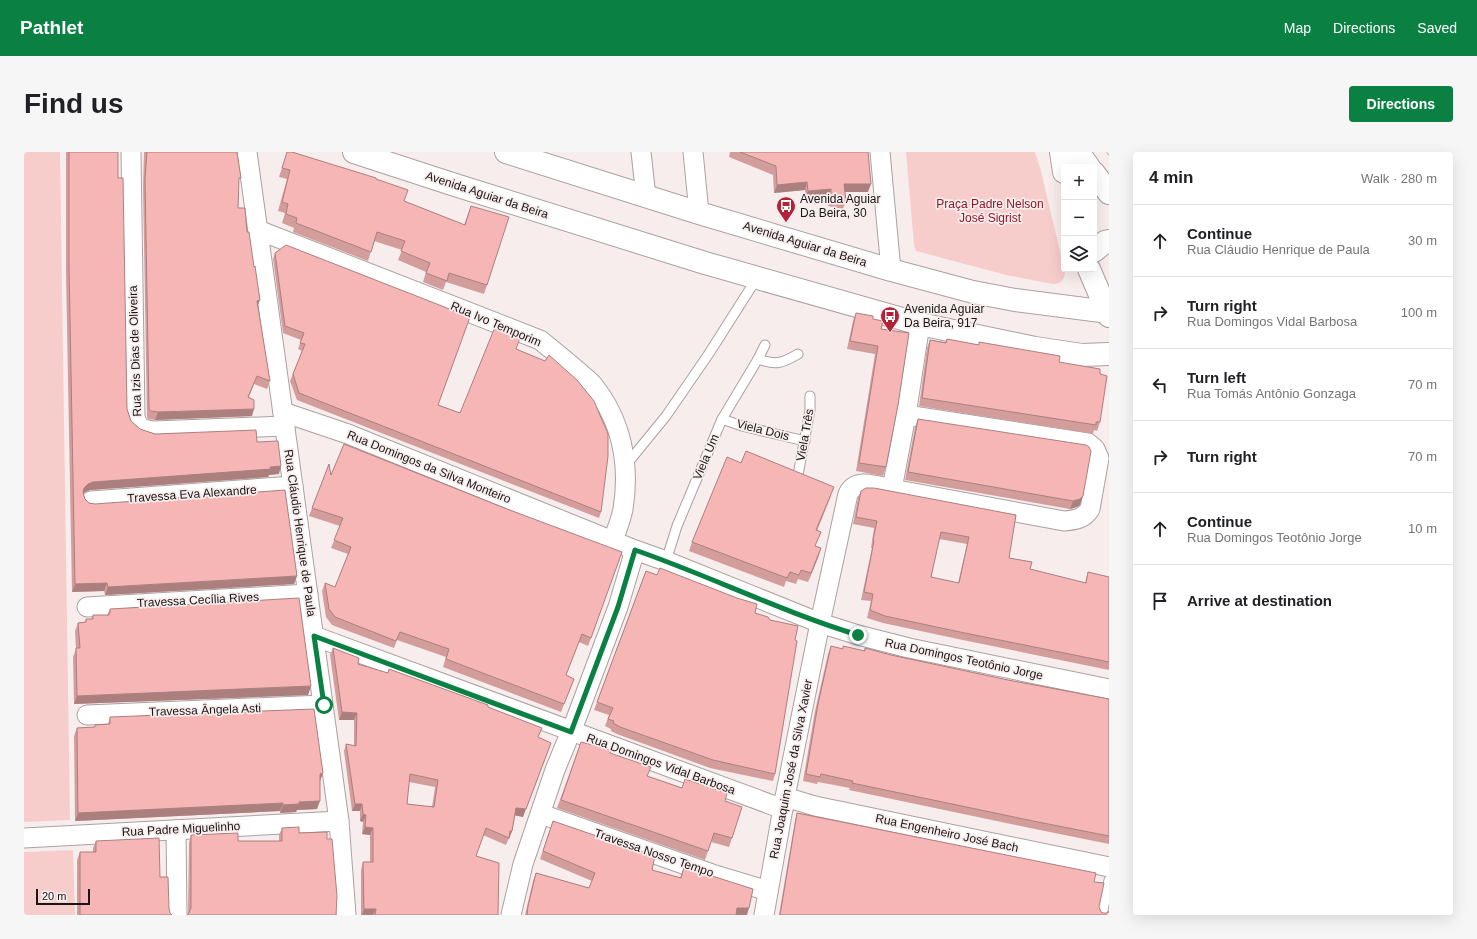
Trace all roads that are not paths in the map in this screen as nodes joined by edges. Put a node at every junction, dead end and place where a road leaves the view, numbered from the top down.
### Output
1 (131, 152) edge
2 (247, 152) edge
3 (356, 152) edge
4 (506, 152) edge
5 (642, 152) edge
6 (693, 152) edge
7 (880, 152) edge
8 (1061, 152) edge
9 (1078, 152) edge
10 (1063, 164) edge
11 (1087, 164) edge
12 (1097, 177) edge
13 (1109, 193) edge
14 (646, 197) junction
15 (699, 213) junction
16 (258, 230) junction
17 (1109, 241) edge
18 (1097, 249) edge
19 (891, 270) junction
20 (1090, 272) edge
21 (757, 278) junction
22 (1108, 313) edge
23 (920, 324) junction
24 (765, 345) dead end
25 (798, 354) dead end
26 (1109, 354) edge
27 (758, 359) junction
28 (810, 396) dead end
29 (906, 416) junction
30 (284, 419) junction
31 (722, 419) junction
32 (805, 440) junction
33 (625, 467) junction
34 (798, 475) edge
35 (293, 486) junction
36 (892, 489) junction
37 (91, 502) edge
38 (613, 541) junction
39 (635, 550) junction
40 (666, 561) junction
41 (308, 594) junction
42 (87, 607) dead end
43 (820, 623) junction
44 (314, 636) junction
45 (1109, 689) edge
46 (324, 705) junction
47 (87, 715) dead end
48 (571, 732) junction
49 (784, 803) junction
50 (541, 814) junction
51 (339, 821) junction
52 (176, 830) junction
53 (24, 838) edge
54 (1109, 867) edge
55 (1109, 880) edge
56 (768, 891) junction
57 (177, 915) edge
58 (346, 915) edge
59 (511, 915) edge
60 (764, 915) edge
61 (1102, 915) edge

1 - 30 street, Rua Izis Dias de Oliveira
2 - 16 street, Rua Cláudio Henrique de Paula
3 - 21 main road, Avenida Aguiar da Beira
4 - 14 main road, Avenida Aguiar da Beira
5 - 14 street
6 - 15 street
7 - 19 street
8 - 10 main road
9 - 11 main road
12 - 13 main road
14 - 15 main road, Avenida Aguiar da Beira
15 - 19 main road, Avenida Aguiar da Beira
16 - 30 street, Rua Cláudio Henrique de Paula
16 - 33 street, Rua Ivo Temporim
17 - 18 main road
19 - 22 main road, Avenida Aguiar da Beira
20 - 22 main road
21 - 23 main road, Avenida Aguiar da Beira
21 - 33 lane
23 - 26 main road, Avenida Aguiar da Beira
23 - 29 street
24 - 27 lane, Viela Um
25 - 27 lane
27 - 31 lane, Viela Um
28 - 32 lane, Viela Três
29 - 36 street
29 - 36 street
30 - 35 street, Rua Cláudio Henrique de Paula
30 - 38 street, Rua Domingos da Silva Monteiro
31 - 32 lane, Viela Dois
31 - 40 lane, Viela Um
32 - 34 lane, Viela Três
33 - 38 street, Rua Ivo Temporim
35 - 37 street, Travessa Eva Alexandre
35 - 41 street, Rua Cláudio Henrique de Paula
36 - 43 street
38 - 39 street, Rua Domingos da Silva Monteiro
39 - 40 street, Rua Domingos da Silva Monteiro
39 - 48 street
40 - 43 street, Rua Domingos da Silva Monteiro
41 - 42 street, Travessa Cecília Rives
41 - 44 street, Rua Cláudio Henrique de Paula
43 - 45 street, Rua Domingos Teotônio Jorge
43 - 49 street, Rua Joaquim José da Silva Xavier
44 - 46 street, Rua Cláudio Henrique de Paula
44 - 48 street, Rua Domingos Vidal Barbosa
46 - 47 street, Travessa Ângela Asti
46 - 51 street, Rua Cláudio Henrique de Paula
48 - 49 street, Rua Domingos Vidal Barbosa
48 - 50 street
49 - 54 street, Rua Engenheiro José Bach
49 - 56 street, Rua Joaquim José da Silva Xavier
50 - 56 street, Travessa Nosso Tempo
50 - 59 street
51 - 52 street, Rua Padre Miguelinho
51 - 58 street, Rua Cláudio Henrique de Paula
52 - 53 street, Rua Padre Miguelinho
52 - 57 street
55 - 61 lane
56 - 60 street, Rua Joaquim José da Silva Xavier

